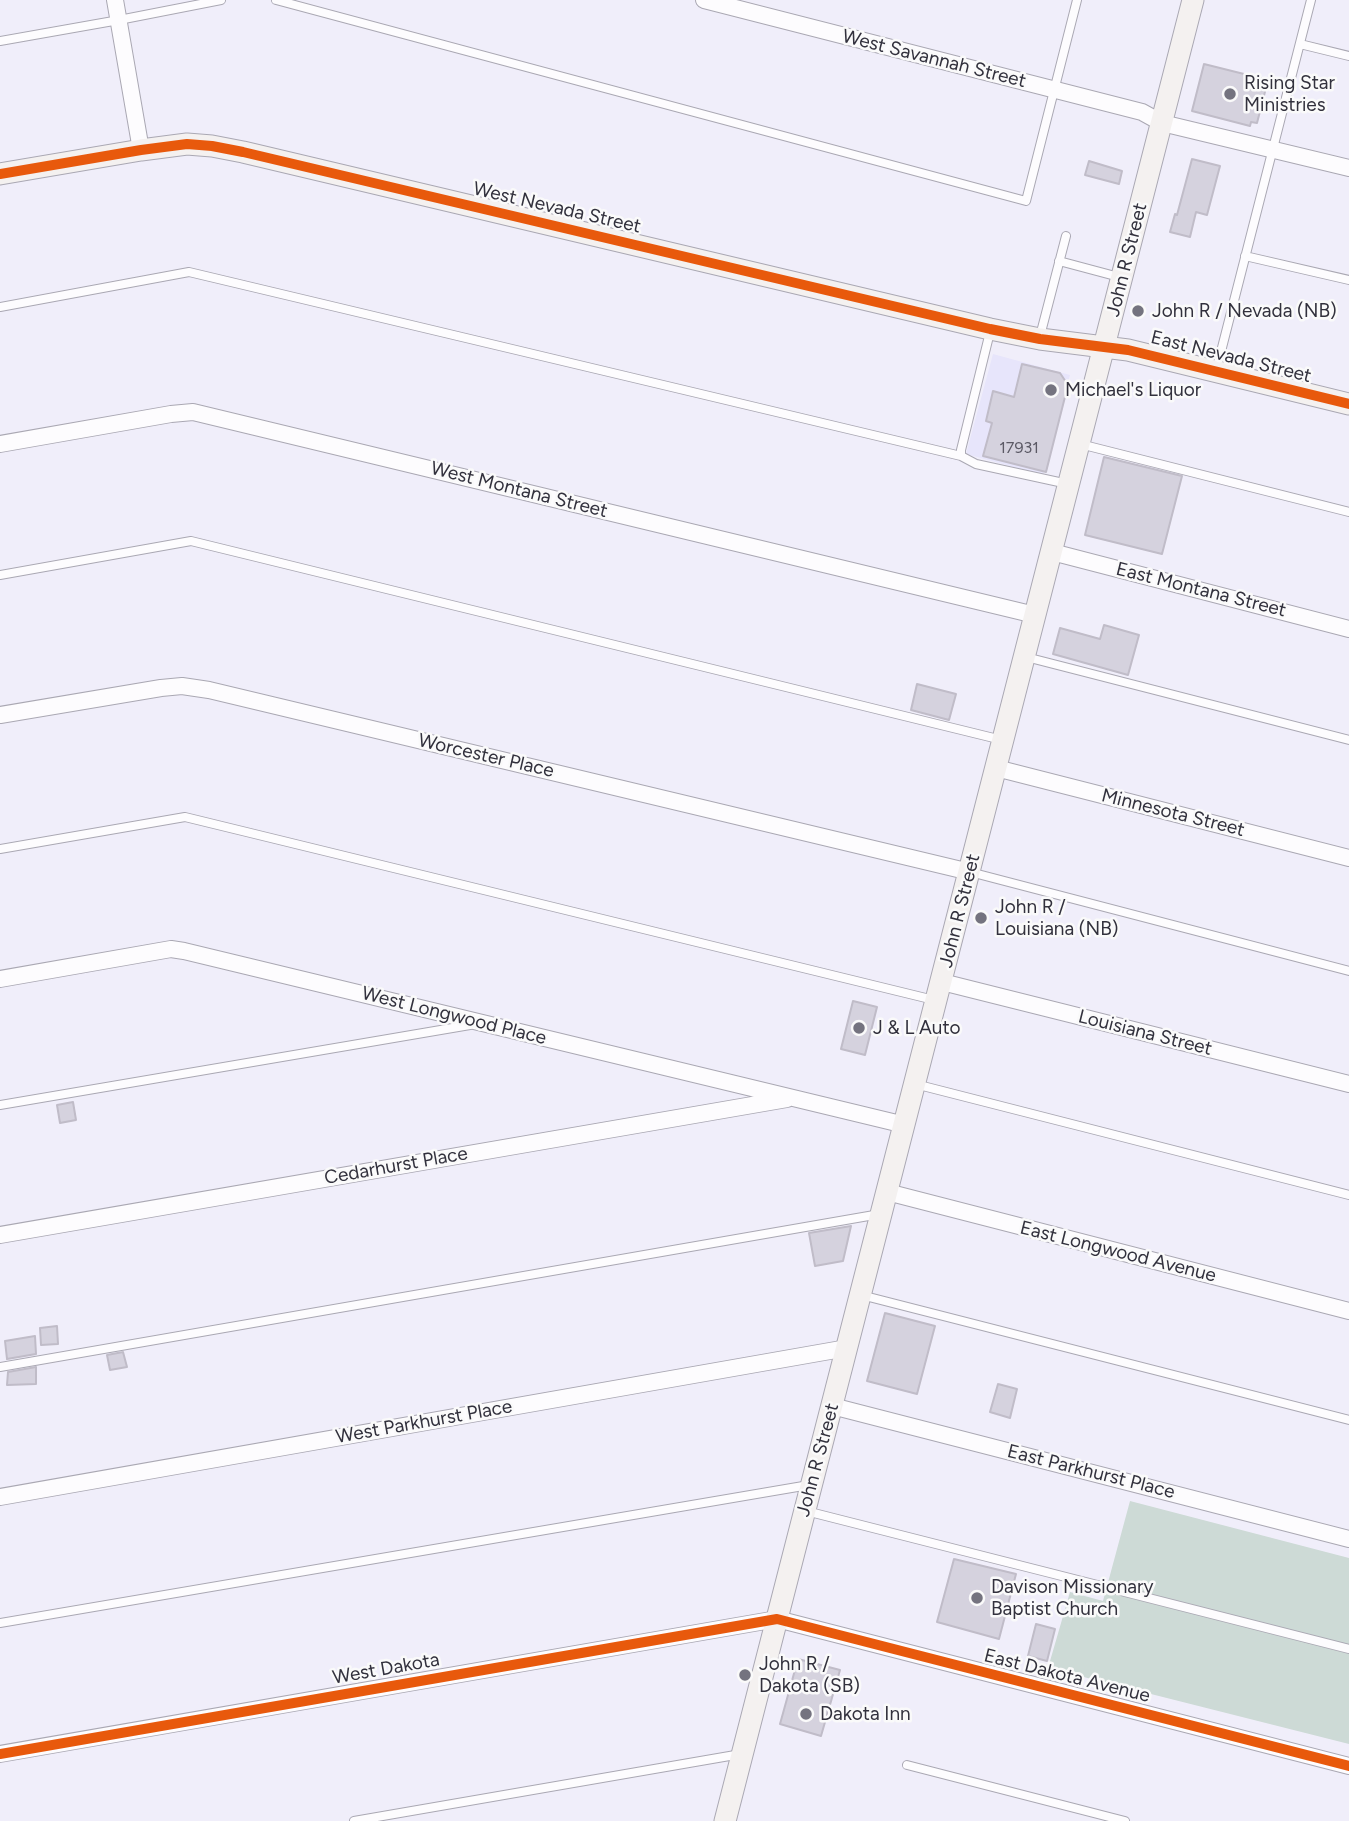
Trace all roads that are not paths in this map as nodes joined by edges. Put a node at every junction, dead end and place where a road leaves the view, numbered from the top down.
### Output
1 (115, 0) edge
2 (221, 0) edge
3 (276, 0) edge
4 (704, 0) edge
5 (1077, 0) edge
6 (1194, 0) edge
7 (1311, 0) edge
8 (119, 20) junction
9 (0, 41) edge
10 (1300, 44) junction
11 (1349, 56) edge
12 (1054, 89) junction
13 (1162, 123) junction
14 (1273, 149) junction
15 (141, 150) junction
16 (1349, 168) edge
17 (0, 174) edge
18 (1066, 236) dead end
19 (1245, 256) junction
20 (1059, 261) junction
21 (1122, 278) junction
22 (1349, 280) edge
23 (0, 307) edge
24 (990, 329) junction
25 (1040, 339) junction
26 (1105, 346) junction
27 (1216, 371) junction
28 (1349, 404) edge
29 (0, 444) edge
30 (1080, 444) junction
31 (961, 456) junction
32 (1069, 485) junction
33 (1349, 512) edge
34 (1052, 552) junction
35 (0, 576) edge
36 (1035, 615) junction
37 (1349, 629) edge
38 (1025, 657) junction
39 (0, 715) edge
40 (1349, 740) edge
41 (1003, 741) junction
42 (996, 768) junction
43 (0, 849) edge
44 (1349, 858) edge
45 (970, 872) junction
46 (1349, 971) edge
47 (0, 979) edge
48 (939, 991) junction
49 (483, 1023) junction
50 (915, 1084) junction
51 (1349, 1084) edge
52 (793, 1098) junction
53 (0, 1105) edge
54 (905, 1125) junction
55 (1349, 1195) edge
56 (885, 1203) junction
57 (0, 1235) edge
58 (860, 1296) junction
59 (1349, 1311) edge
60 (847, 1348) junction
61 (0, 1367) edge
62 (832, 1406) junction
63 (1349, 1420) edge
64 (812, 1485) junction
65 (0, 1497) edge
66 (805, 1511) junction
67 (1349, 1539) edge
68 (777, 1619) junction
69 (0, 1623) edge
70 (1349, 1649) edge
71 (0, 1754) edge
72 (742, 1754) junction
73 (907, 1765) dead end
74 (1349, 1766) edge
75 (354, 1821) edge
76 (725, 1821) edge
77 (1125, 1821) edge

1 - 8 street
2 - 8 lane
3 - 12 lane
4 - 12 street, West Savannah Street
5 - 12 lane
6 - 13 main road, John R Street
7 - 10 lane
8 - 9 lane
8 - 15 street
10 - 11 lane
10 - 14 lane
12 - 13 street, West Savannah Street
13 - 14 street, West Savannah Street
13 - 21 main road, John R Street
14 - 16 street, West Savannah Street
14 - 19 lane
15 - 17 main road, West Nevada Street
15 - 24 main road, West Nevada Street
18 - 20 lane
19 - 22 lane
19 - 27 lane
20 - 21 lane
20 - 25 lane
21 - 26 main road, John R Street
23 - 31 lane
24 - 25 main road, West Nevada Street
24 - 31 lane
25 - 26 main road, West Nevada Street
26 - 27 main road, East Nevada Street
26 - 30 main road, John R Street
27 - 28 main road, East Nevada Street
29 - 36 street, West Montana Street
30 - 32 main road, John R Street
30 - 33 lane
31 - 32 lane
32 - 34 main road, John R Street
34 - 36 main road, John R Street
34 - 37 street, East Montana Street
35 - 41 lane
36 - 38 main road, John R Street
38 - 40 lane
38 - 41 main road, John R Street
39 - 45 street, Worcester Place
41 - 42 main road, John R Street
42 - 44 street, Minnesota Street
42 - 45 main road, John R Street
43 - 48 lane
45 - 46 lane
45 - 48 main road, John R Street
47 - 49 street, West Longwood Place
48 - 50 main road, John R Street
48 - 51 street, Louisiana Street
49 - 52 street, West Longwood Place
49 - 53 lane
50 - 54 main road, John R Street
50 - 55 lane
52 - 54 street, West Longwood Place
52 - 57 street, Cedarhurst Place
54 - 56 main road, John R Street
56 - 58 main road, John R Street
56 - 59 street, East Longwood Avenue
56 - 61 lane
58 - 60 main road, John R Street
58 - 63 lane
60 - 62 main road, John R Street
60 - 65 street, West Parkhurst Place
62 - 64 main road, John R Street
62 - 67 street, East Parkhurst Place
64 - 66 main road, John R Street
64 - 69 lane
66 - 68 main road, John R Street
66 - 70 lane
68 - 71 street, West Dakota
68 - 72 main road, John R Street
68 - 74 street, East Dakota Avenue
72 - 75 lane
72 - 76 main road, John R Street
73 - 77 lane

